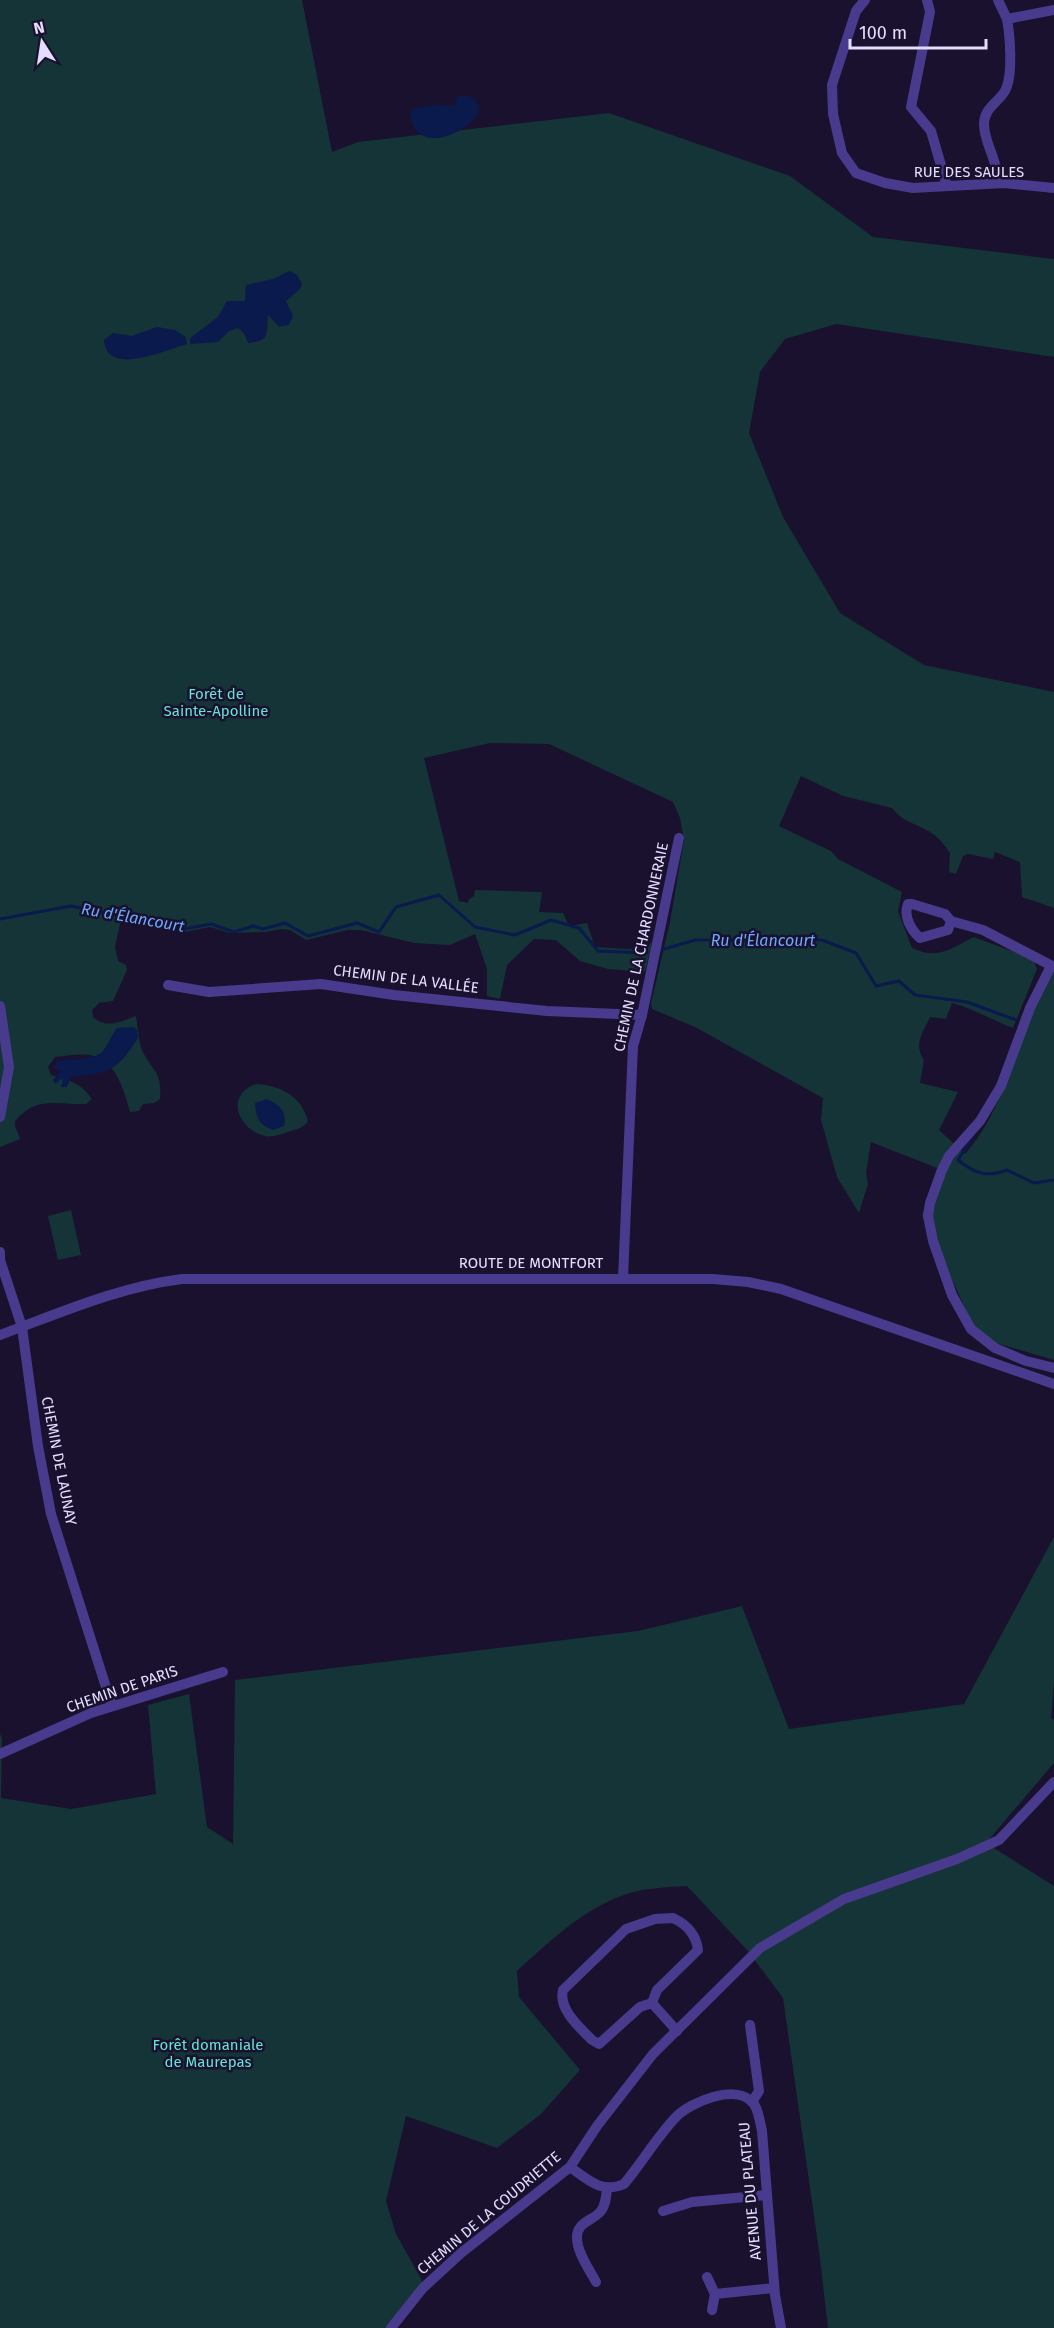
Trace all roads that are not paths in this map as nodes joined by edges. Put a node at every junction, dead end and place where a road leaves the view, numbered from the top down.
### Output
1 (865, 0) edge
2 (927, 0) edge
3 (998, 0) edge
4 (1054, 10) edge
5 (1007, 19) junction
6 (996, 183) junction
7 (947, 186) junction
8 (1054, 188) edge
9 (679, 838) dead end
10 (951, 921) dead end
11 (1052, 966) edge
12 (168, 985) dead end
13 (0, 1006) edge
14 (642, 1015) junction
15 (0, 1117) edge
16 (0, 1252) edge
17 (623, 1278) junction
18 (22, 1327) junction
19 (0, 1335) edge
20 (1054, 1368) edge
21 (1054, 1384) edge
22 (223, 1672) dead end
23 (112, 1706) junction
24 (0, 1754) edge
25 (1054, 1782) edge
26 (652, 2003) junction
27 (750, 2025) dead end
28 (677, 2031) junction
29 (752, 2102) junction
30 (570, 2167) junction
31 (606, 2188) junction
32 (767, 2194) junction
33 (663, 2211) dead end
34 (707, 2277) dead end
35 (596, 2282) dead end
36 (774, 2288) junction
37 (715, 2294) junction
38 (712, 2310) dead end
39 (391, 2328) edge
40 (781, 2328) edge

1 - 7 street, RUE DES SAULES
2 - 7 street
3 - 5 street
4 - 5 street
5 - 6 street
6 - 7 street, RUE DES SAULES
6 - 8 street, RUE DES SAULES
9 - 14 street, CHEMIN DE LA CHARDONNERAIE
10 - 11 street
11 - 20 street
12 - 14 street, CHEMIN DE LA VALLÉE
13 - 15 street
14 - 17 street, CHEMIN DE LA CHARDONNERAIE
16 - 18 street, CHEMIN DE LAUNAY
17 - 18 street, ROUTE DE MONTFORT
17 - 21 street, ROUTE DE MONTFORT
18 - 19 street, ROUTE DE MONTFORT
18 - 23 street, CHEMIN DE LAUNAY
22 - 23 street, CHEMIN DE PARIS
23 - 24 street, CHEMIN DE PARIS
25 - 28 street, CHEMIN DE LA COUDRIETTE
26 - 26 street
26 - 28 street
27 - 29 street
28 - 30 street, CHEMIN DE LA COUDRIETTE
29 - 31 street, AVENUE DU PLATEAU
29 - 32 street, AVENUE DU PLATEAU
30 - 31 street
30 - 39 street, CHEMIN DE LA COUDRIETTE
31 - 35 street
32 - 33 street
32 - 36 street, AVENUE DU PLATEAU
34 - 37 street
36 - 37 street
36 - 40 street, AVENUE DU PLATEAU
37 - 38 street

